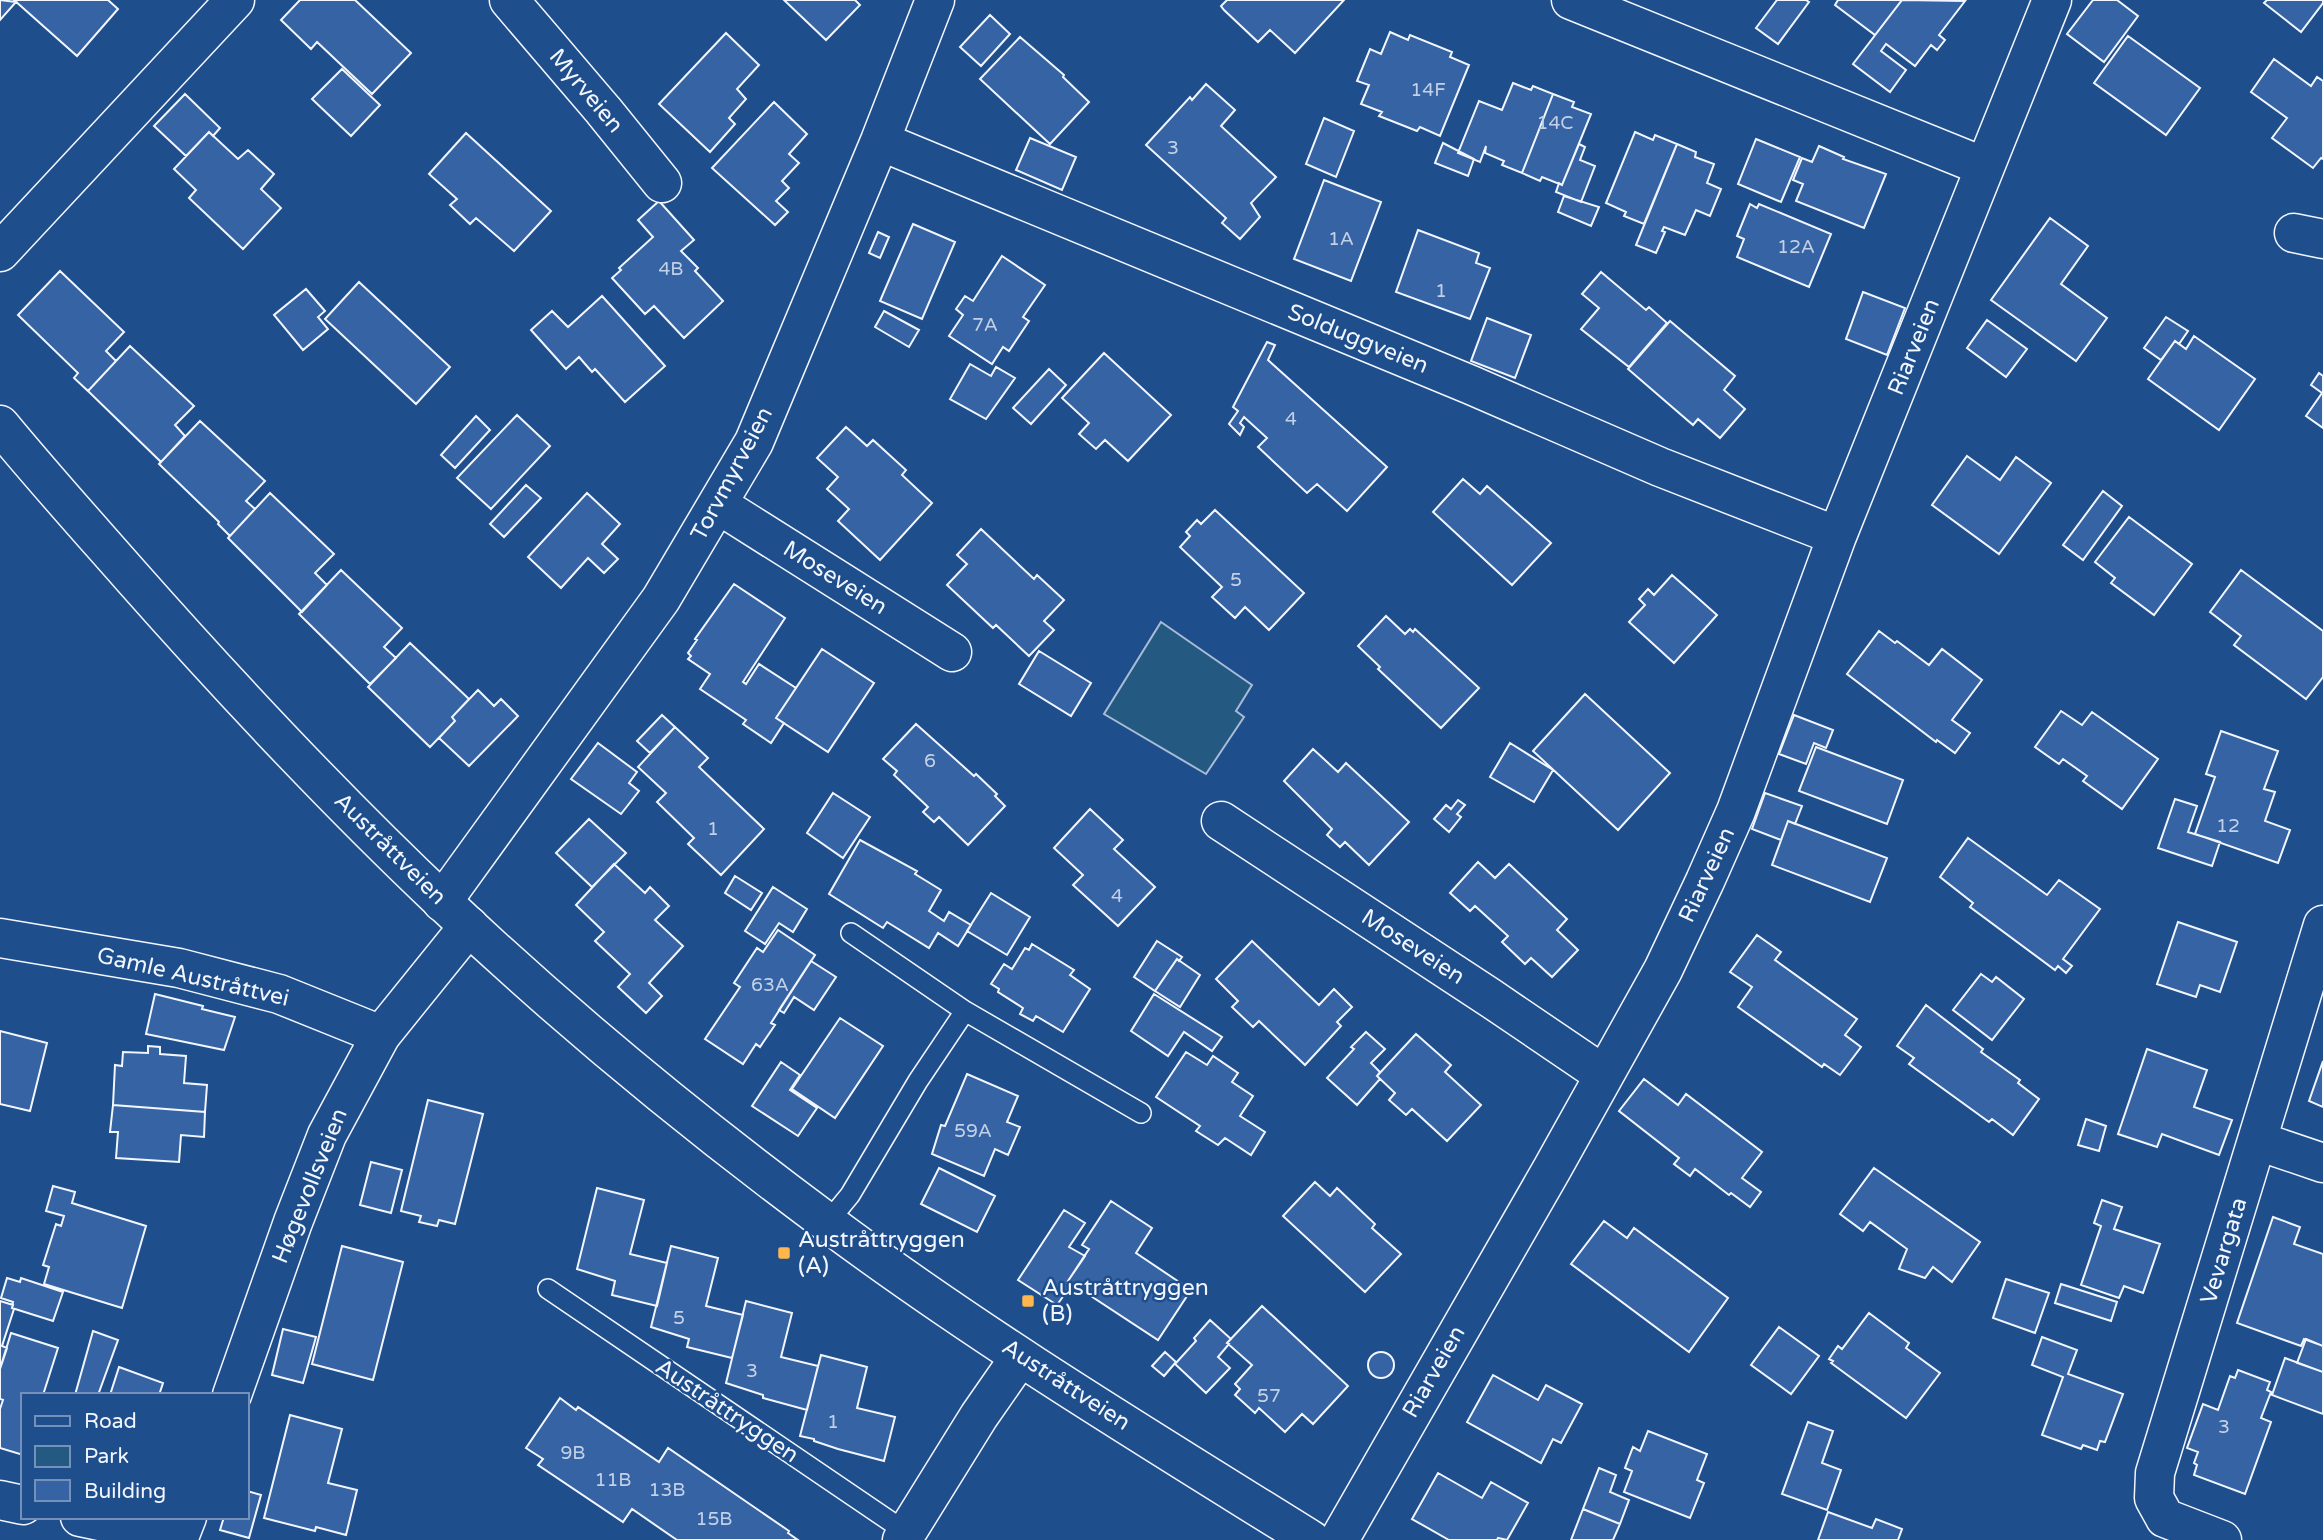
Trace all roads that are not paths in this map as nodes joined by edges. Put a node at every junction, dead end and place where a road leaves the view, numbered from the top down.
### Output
1 (235, 0) edge
2 (509, 0) edge
3 (935, 0) edge
4 (1571, 0) edge
5 (2052, 0) edge
6 (880, 141) junction
7 (1985, 167) junction
8 (662, 183) dead end
9 (0, 252) edge
10 (0, 425) edge
11 (719, 505) junction
12 (1837, 536) junction
13 (952, 652) dead end
14 (1221, 821) dead end
15 (456, 914) junction
16 (2323, 925) edge
17 (851, 933) dead end
18 (0, 938) edge
19 (965, 1012) junction
20 (381, 1035) junction
21 (1604, 1075) junction
22 (1140, 1113) dead end
23 (2258, 1141) junction
24 (2323, 1163) edge
25 (827, 1223) junction
26 (548, 1289) dead end
27 (1020, 1357) junction
28 (233, 1393) edge
29 (0, 1500) edge
30 (21, 1505) edge
31 (90, 1519) edge
32 (186, 1519) edge
33 (904, 1536) edge
34 (177, 1540) edge
35 (1311, 1540) edge
36 (1339, 1540) edge
37 (2222, 1540) edge

1 - 9 street
2 - 8 street, Myrveien
3 - 6 street, Torvmyrveien
4 - 7 street
5 - 7 street, Riarveien
6 - 11 street, Torvmyrveien
6 - 12 street, Solduggveien
7 - 12 street, Riarveien
10 - 15 street, Austråttveien
11 - 13 street, Moseveien
11 - 15 street, Torvmyrveien
12 - 21 street, Riarveien
14 - 21 street, Moseveien
15 - 20 street, Høgevollsveien
15 - 25 street, Austråttveien
16 - 23 street, Vevargata
17 - 19 lane
18 - 20 street, Gamle Austråttvei
19 - 22 lane
19 - 25 lane
20 - 28 street, Høgevollsveien
21 - 36 street, Riarveien
23 - 24 street
23 - 37 street, Vevargata
25 - 27 street, Austråttveien
26 - 33 lane, Austråttryggen
27 - 33 street, Austråttryggen
27 - 35 street, Austråttveien
29 - 30 street
31 - 34 street
32 - 34 street

